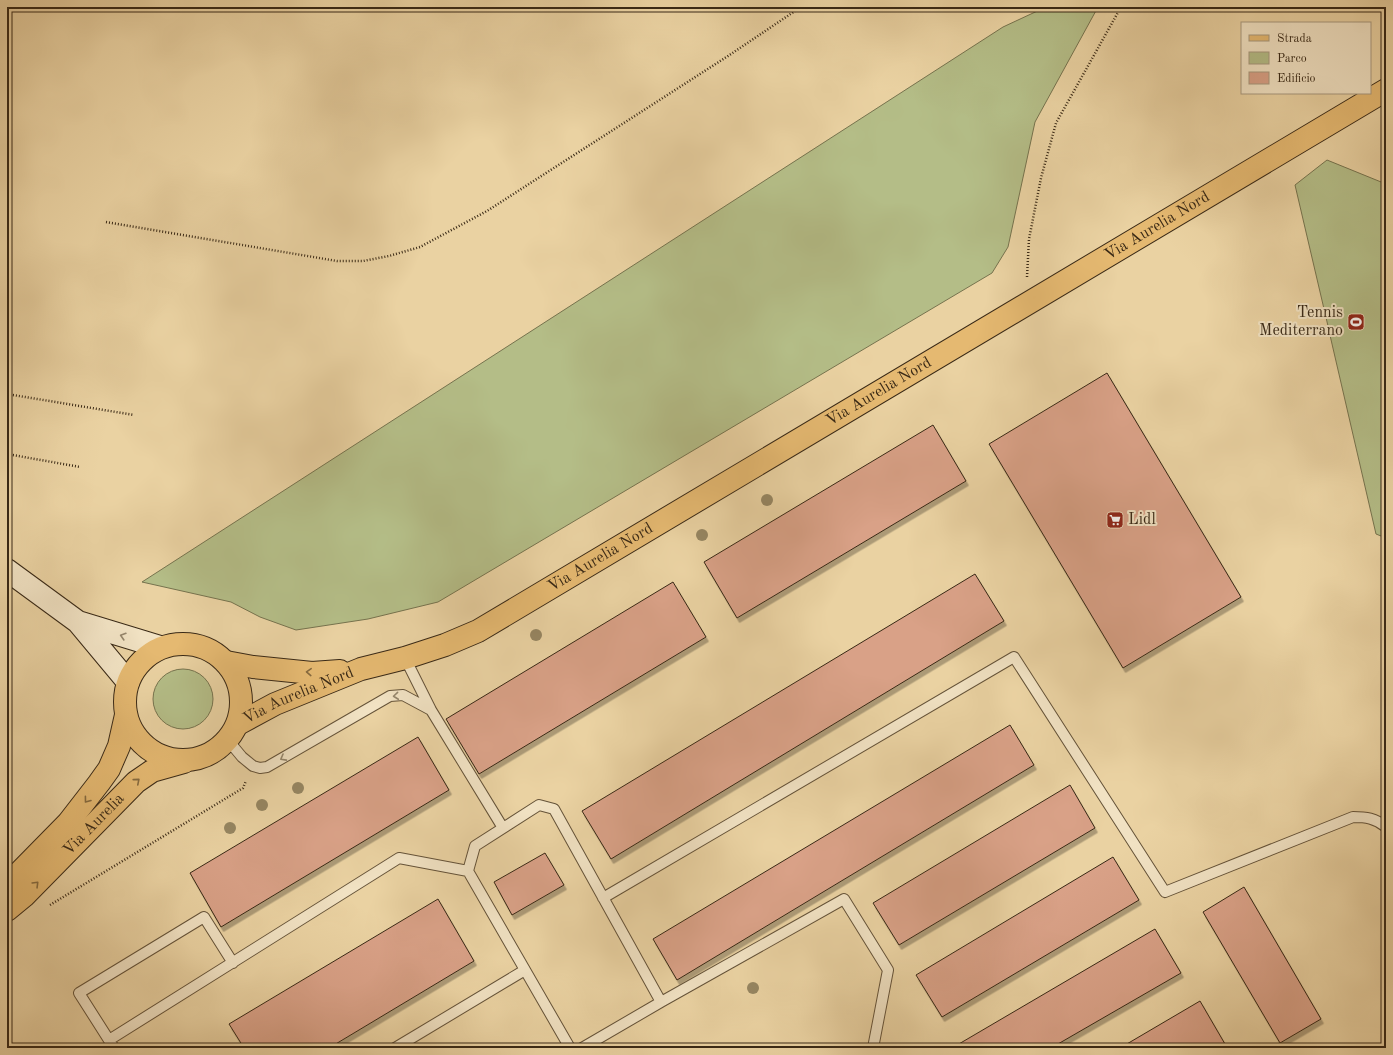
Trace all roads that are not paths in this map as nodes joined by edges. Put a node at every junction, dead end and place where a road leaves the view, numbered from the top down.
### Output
1 (1386, 90) edge
2 (7, 570) edge
3 (78, 622) junction
4 (160, 647) junction
5 (405, 658) junction
6 (226, 662) junction
7 (361, 669) junction
8 (128, 682) junction
9 (431, 710) junction
10 (126, 715) junction
11 (235, 729) junction
12 (193, 760) junction
13 (1386, 827) edge
14 (503, 828) junction
15 (468, 871) junction
16 (7, 885) edge
17 (603, 898) junction
18 (7, 910) edge
19 (233, 962) junction
20 (525, 970) junction
21 (661, 1002) junction
22 (111, 1044) edge
23 (395, 1048) edge
24 (570, 1048) edge
25 (582, 1048) edge
26 (873, 1048) edge

1 - 5 main road, Via Aurelia Nord
2 - 3 main road
4 -> 3 main road
3 - 8 main road
4 - 6 main road
4 - 8 main road
5 - 7 main road, Via Aurelia Nord
5 - 9 lane
7 -> 6 main road, Via Aurelia Nord
6 - 11 main road
7 - 11 main road, Via Aurelia Nord
8 - 10 main road
9 -> 11 lane
9 - 14 lane
10 - 12 main road
10 -> 16 main road
11 - 12 main road
18 -> 12 main road, Via Aurelia
13 - 17 lane
14 - 15 lane
14 - 17 lane
15 - 19 lane
15 - 20 lane
17 - 21 lane
19 - 22 lane
19 - 22 lane
20 - 23 lane
20 - 24 lane
21 - 25 lane
21 - 26 lane

